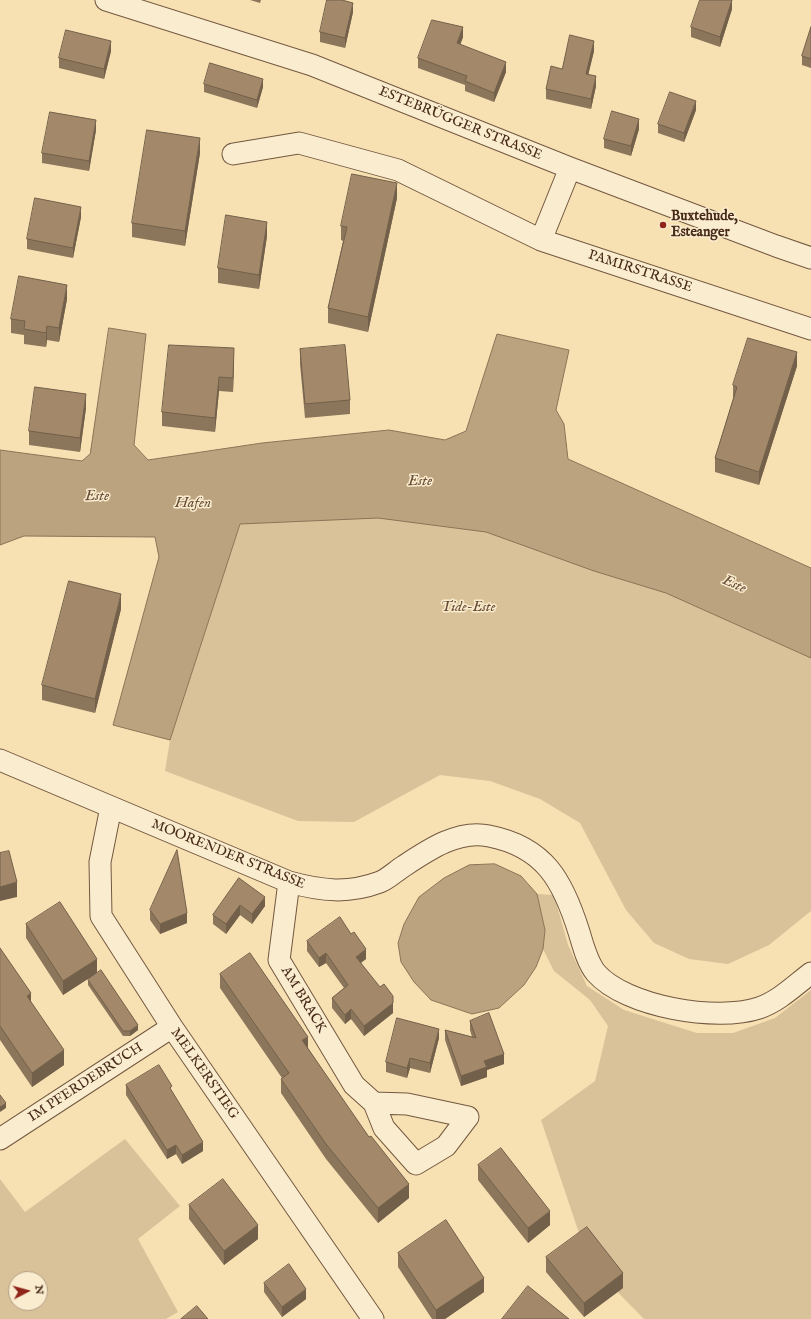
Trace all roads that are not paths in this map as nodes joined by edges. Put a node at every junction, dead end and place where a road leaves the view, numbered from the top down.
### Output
1 (106, 0) edge
2 (233, 154) dead end
3 (570, 168) junction
4 (542, 240) junction
5 (811, 258) edge
6 (811, 329) edge
7 (0, 760) edge
8 (111, 807) junction
9 (289, 882) junction
10 (811, 973) edge
11 (172, 1027) junction
12 (374, 1103) dead end
13 (0, 1139) edge
14 (373, 1319) edge

1 - 3 street, ESTEBRÜGGER STRASSE
2 - 4 street, PAMIRSTRASSE
3 - 4 street
3 - 5 street, ESTEBRÜGGER STRASSE
4 - 6 street, PAMIRSTRASSE
7 - 8 street, MOORENDER STRASSE
8 - 9 street, MOORENDER STRASSE
8 - 11 street, MELKERSTIEG
9 - 10 street, MOORENDER STRASSE
9 - 12 street, AM BRACK
11 - 13 street, IM PFERDEBRUCH
11 - 14 street, MELKERSTIEG

